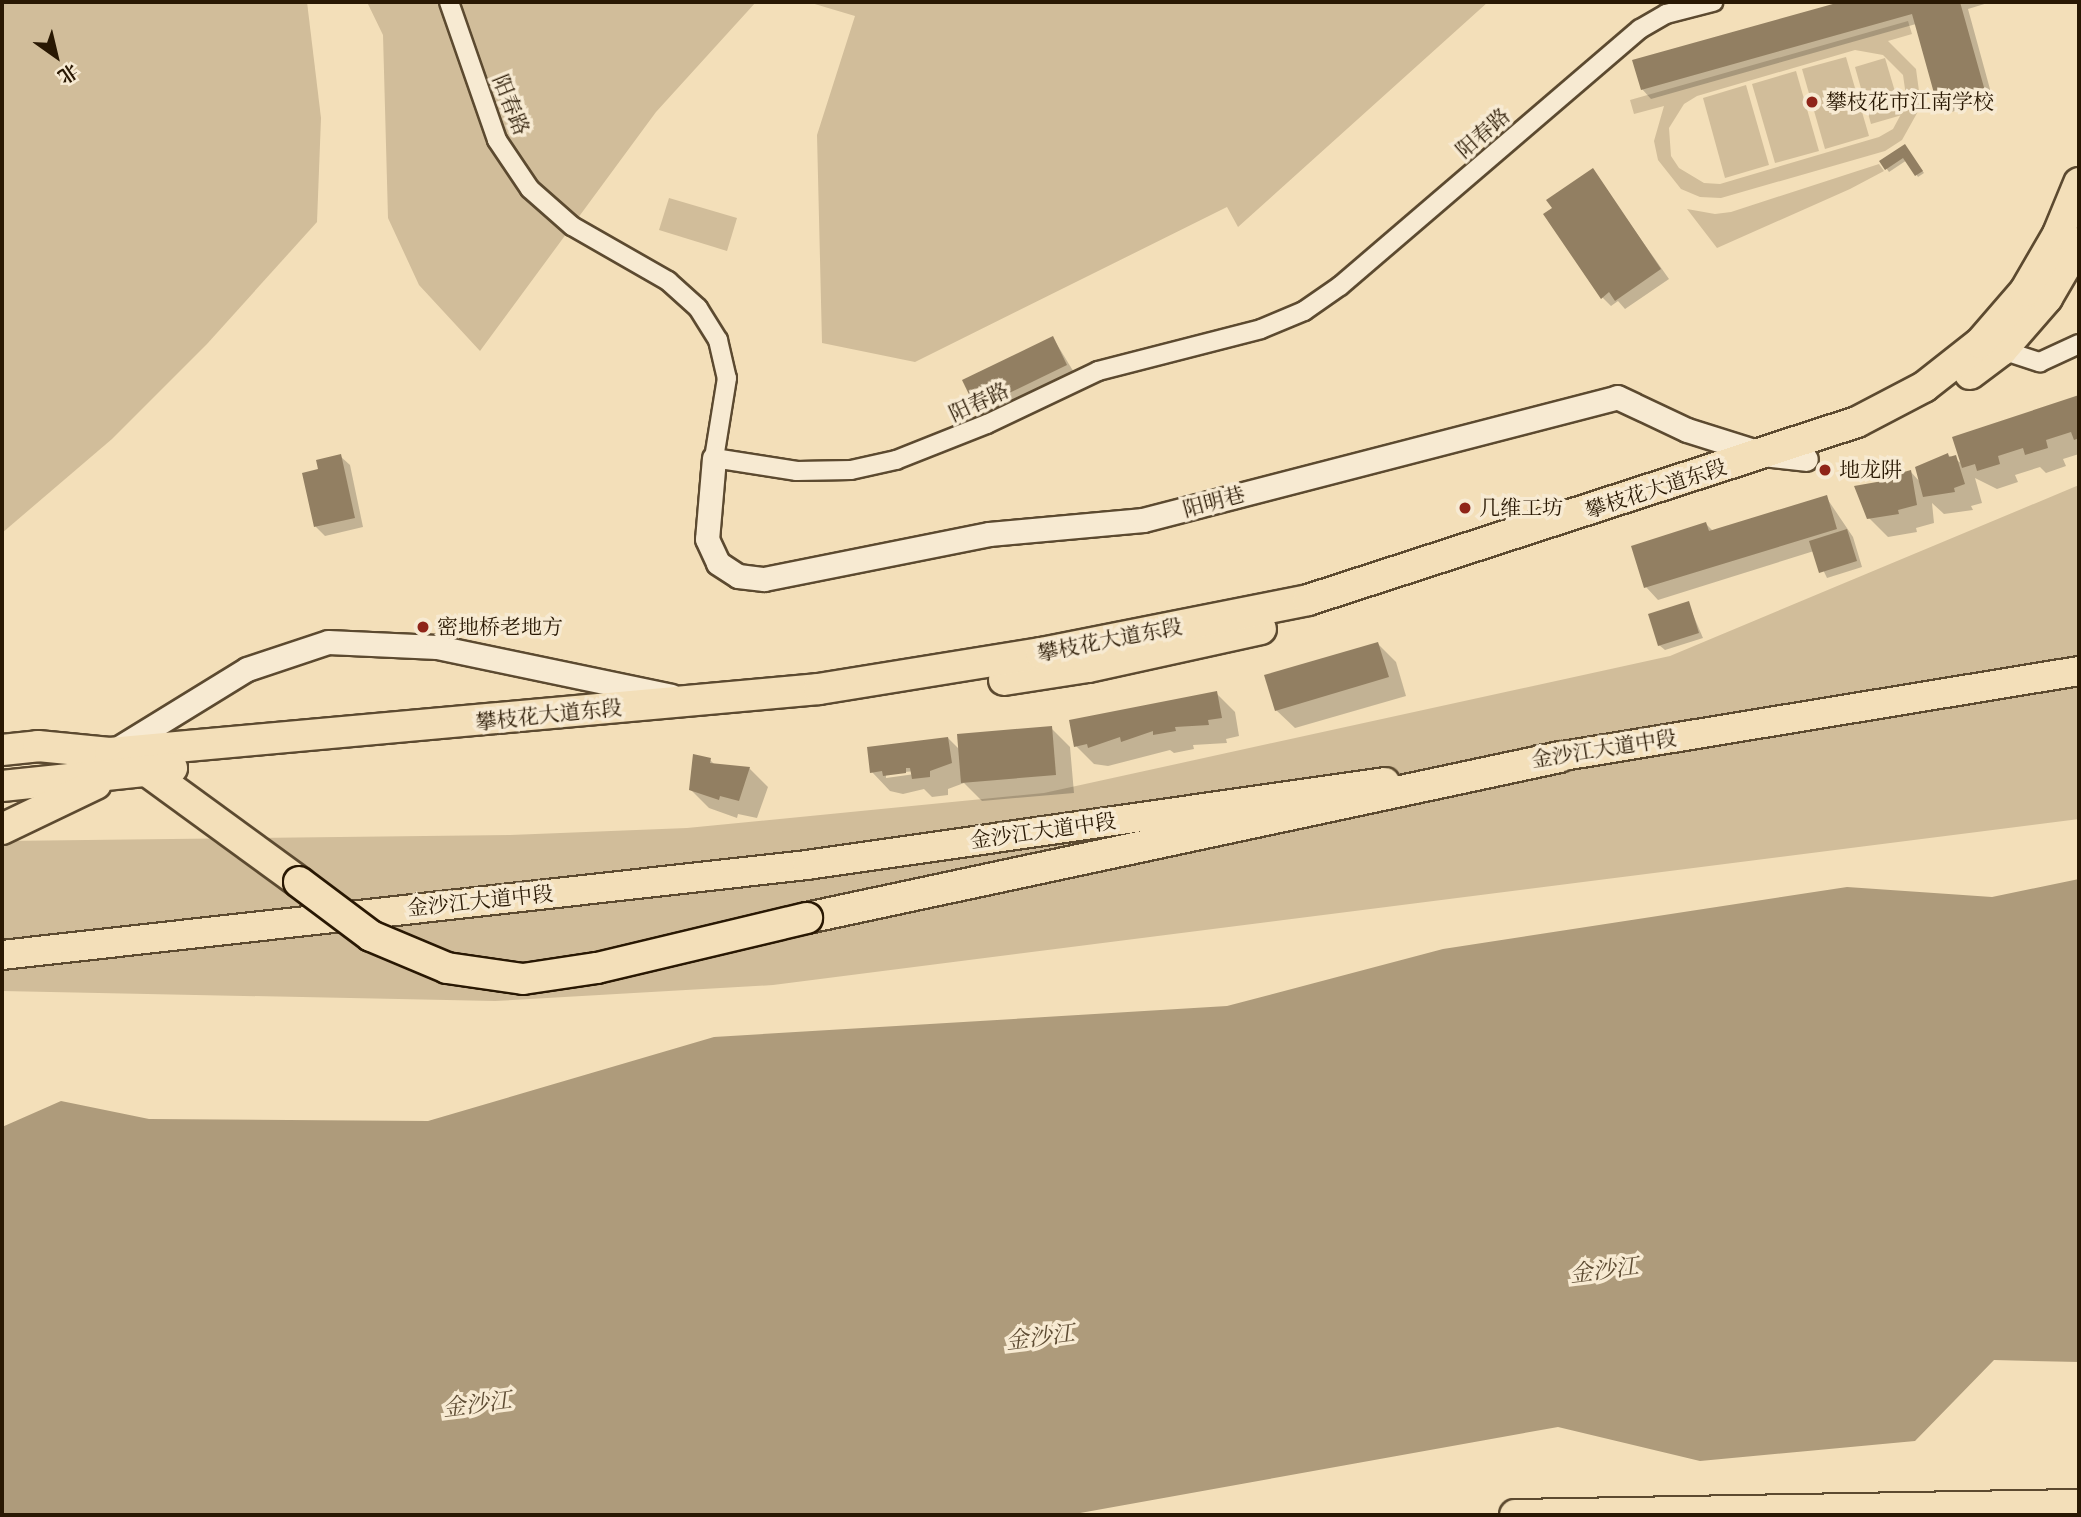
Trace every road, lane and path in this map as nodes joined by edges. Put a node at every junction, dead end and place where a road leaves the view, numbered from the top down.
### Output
1 (449, 2) edge
2 (1713, 2) edge
3 (2079, 183) edge
4 (2079, 243) edge
5 (2079, 344) edge
6 (2002, 350) junction
7 (1763, 454) junction
8 (714, 458) junction
9 (1806, 459) junction
10 (2079, 671) edge
11 (695, 701) junction
12 (537, 723) junction
13 (2, 732) edge
14 (410, 736) junction
15 (38, 746) junction
16 (2, 750) edge
17 (1560, 757) joint
18 (113, 764) junction
19 (147, 771) junction
20 (1426, 781) junction
21 (2, 786) edge
22 (2, 829) edge
23 (2, 955) edge
24 (2079, 1505) edge
25 (1515, 1515) edge

1 - 8 street, 阳春路
2 - 8 street, 阳春路
3 - 7 highway, 攀枝花大道东段
4 - 6 highway, 攀枝花大道东段
5 - 6 street
6 - 9 highway, 攀枝花大道东段
7 - 8 street, 阳明巷
7 - 9 street, 阳明巷
7 - 11 highway, 攀枝花大道东段
9 - 12 highway, 攀枝花大道东段
10 - 17 main road, 金沙江大道中段
11 - 12 highway, 攀枝花大道东段
11 - 18 street
12 - 14 highway
13 - 15 highway
14 - 18 highway
14 - 19 highway
15 - 16 highway
15 - 18 highway
17 - 20 highway
18 - 19 highway
18 - 21 highway
18 - 22 highway
19 - 20 highway, bridge
20 - 23 main road, 金沙江大道中段
24 - 25 highway

